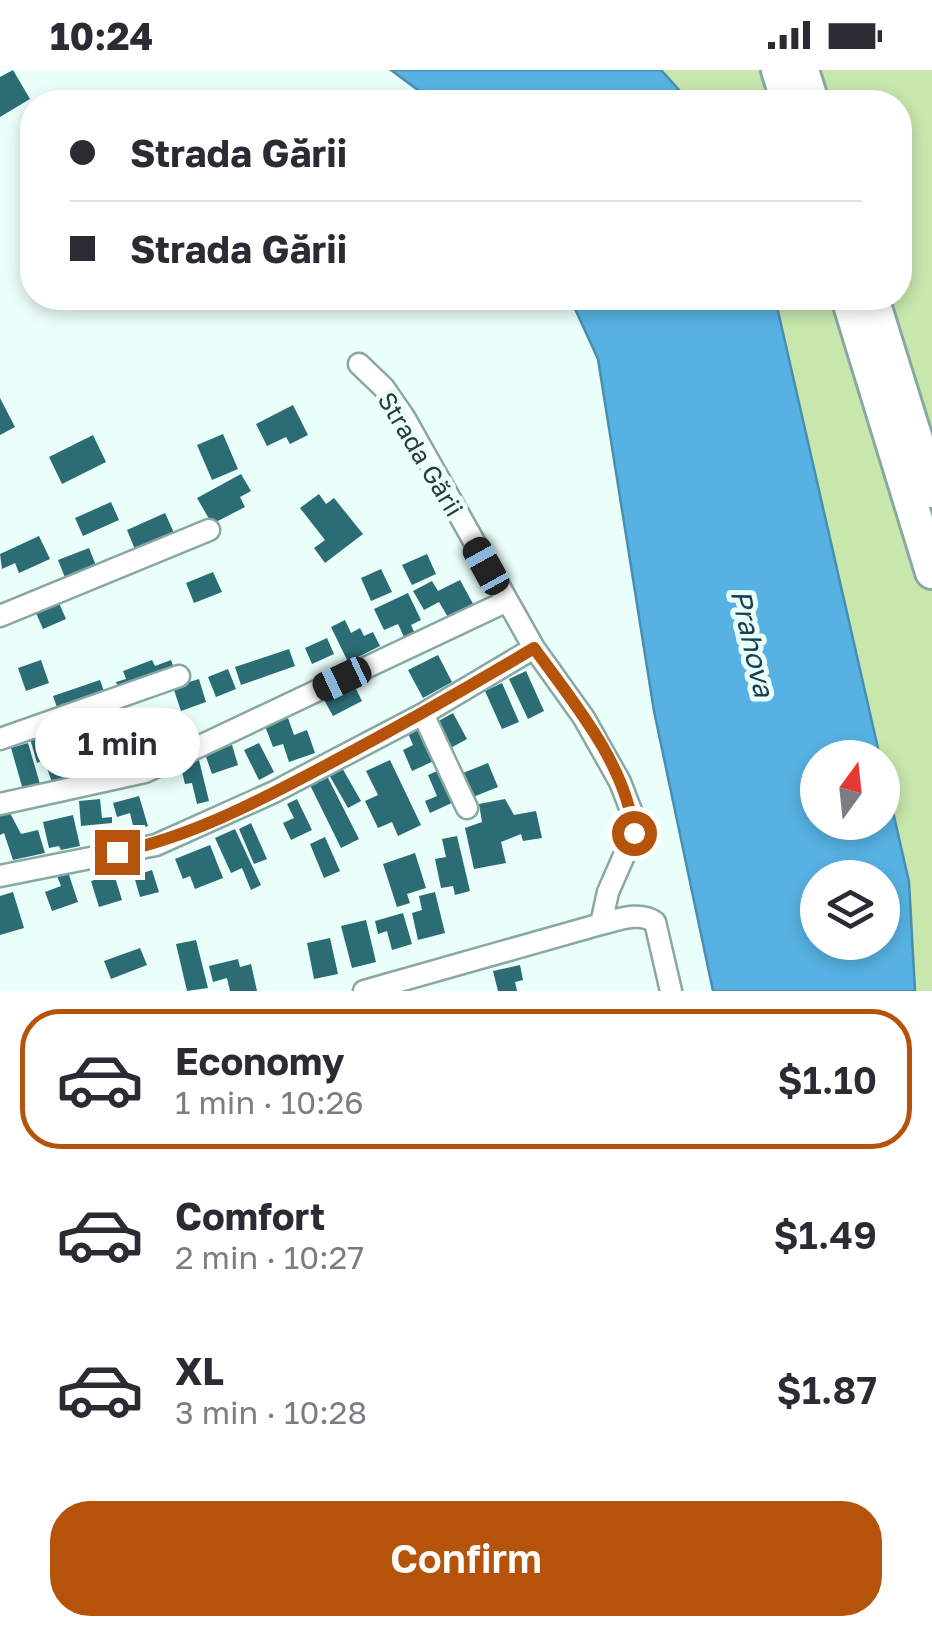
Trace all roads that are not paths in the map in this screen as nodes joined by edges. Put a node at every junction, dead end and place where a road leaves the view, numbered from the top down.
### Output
1 (852, 310) edge
2 (876, 310) edge
3 (359, 364) dead end
4 (932, 491) edge
5 (210, 530) dead end
6 (932, 572) edge
7 (507, 601) junction
8 (0, 616) edge
9 (534, 648) junction
10 (179, 676) dead end
11 (423, 714) junction
12 (0, 740) edge
13 (0, 804) edge
14 (467, 808) dead end
15 (0, 876) edge
16 (601, 924) junction
17 (364, 991) edge
18 (672, 991) edge

1 - 6 highway
2 - 4 highway
3 - 7 street, Strada Gării
5 - 8 street
7 - 9 street, Strada Gării
7 - 13 street
9 - 11 street
9 - 16 street, Strada Gării
10 - 12 street
11 - 14 street
11 - 15 street
16 - 17 street
16 - 18 street

